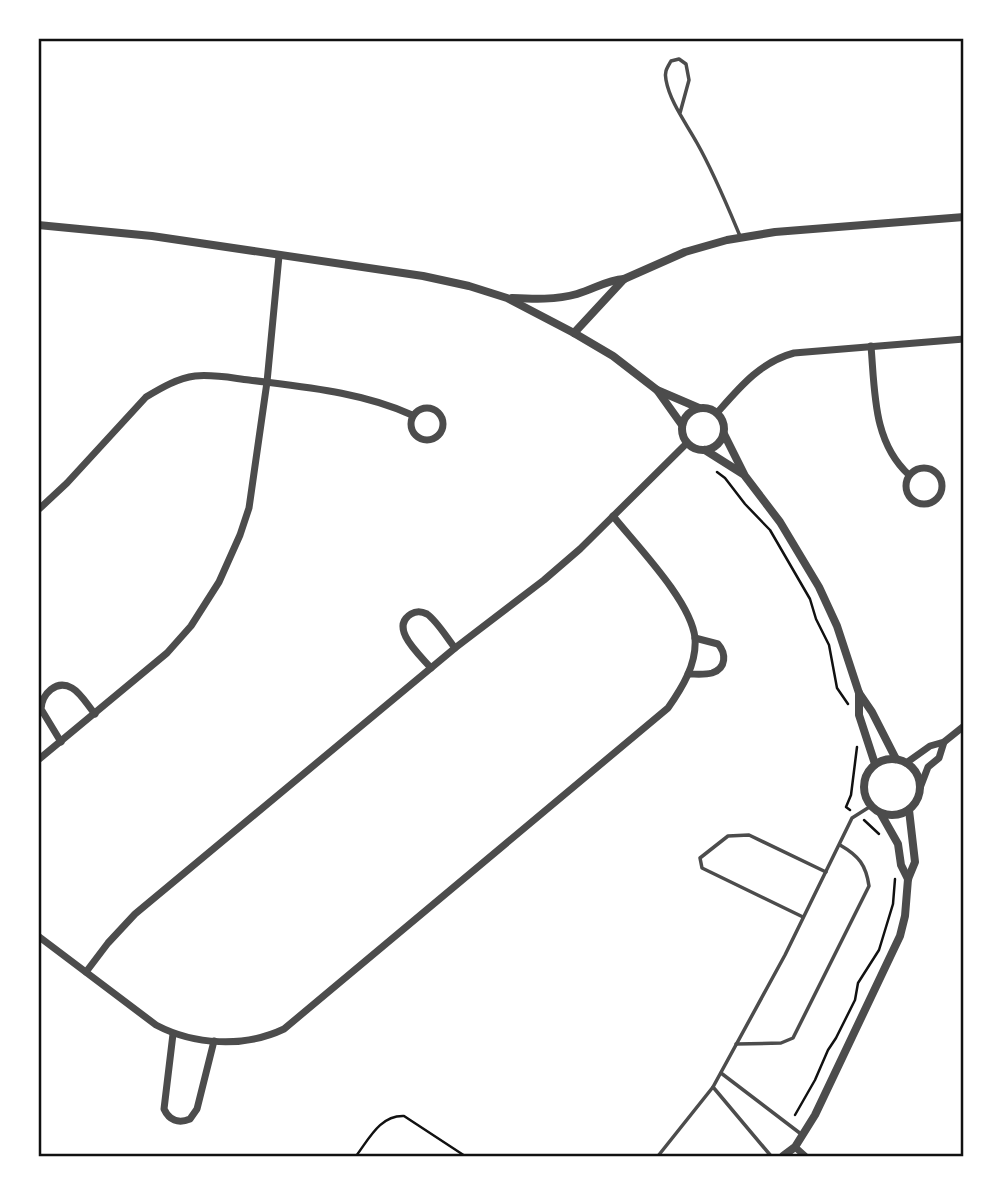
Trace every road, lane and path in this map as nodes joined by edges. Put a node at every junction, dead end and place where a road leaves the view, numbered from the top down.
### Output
1 (680, 113) junction
2 (964, 217) edge
3 (38, 225) edge
4 (741, 238) junction
5 (279, 256) junction
6 (624, 279) junction
7 (507, 298) junction
8 (575, 333) junction
9 (964, 339) edge
10 (871, 346) junction
11 (267, 382) junction
12 (657, 390) junction
13 (699, 408) junction
14 (717, 413) junction
15 (412, 415) junction
16 (682, 425) junction
17 (724, 434) junction
18 (687, 443) junction
19 (705, 450) junction
20 (714, 470) dead end
21 (909, 475) junction
22 (745, 476) junction
23 (38, 510) edge
24 (614, 516) junction
25 (695, 638) junction
26 (455, 648) junction
27 (431, 668) junction
28 (688, 674) junction
29 (859, 693) junction
30 (850, 708) dead end
31 (95, 713) junction
32 (964, 726) edge
33 (854, 739) dead end
34 (61, 742) junction
35 (944, 742) junction
36 (38, 760) edge
37 (896, 760) junction
38 (906, 763) junction
39 (875, 765) junction
40 (920, 788) junction
41 (871, 806) junction
42 (909, 810) junction
43 (858, 814) junction
44 (881, 814) junction
45 (883, 839) dead end
46 (839, 844) junction
47 (826, 872) junction
48 (895, 872) dead end
49 (908, 879) junction
50 (803, 918) junction
51 (38, 936) edge
52 (86, 972) junction
53 (173, 1034) junction
54 (214, 1041) junction
55 (736, 1044) junction
56 (721, 1073) junction
57 (713, 1087) junction
58 (795, 1115) dead end
59 (802, 1135) junction
60 (795, 1147) junction
61 (356, 1157) edge
62 (465, 1157) edge
63 (658, 1157) edge
64 (771, 1157) edge
65 (783, 1157) edge
66 (805, 1157) edge

1 - 1 lane
1 - 4 lane
2 - 4 street
3 - 5 street
4 - 6 street
5 - 7 street
5 - 11 street
6 - 7 street
6 - 8 street
7 - 8 street
8 - 12 street
9 - 10 street
10 - 14 street
10 - 21 street
11 - 15 street
11 - 23 street
11 - 31 street
12 - 13 street
12 - 16 street
13 - 14 street
13 - 16 street
14 - 17 street
15 - 15 street
16 - 18 street
17 - 19 street
17 - 22 street
18 - 19 street
18 - 24 street
19 - 22 street
20 - 30 path
21 - 21 street
22 - 29 street
24 - 25 street
24 - 26 street
25 - 28 street
25 - 28 street
26 - 27 street
26 - 27 street
27 - 52 street
28 - 54 street
29 - 37 street
29 - 39 street
31 - 34 street
31 - 34 street
32 - 35 street
33 - 43 path
34 - 36 street
35 - 38 street
35 - 40 street
37 - 38 street
37 - 39 street
38 - 40 street
39 - 41 street
40 - 42 street
41 - 43 lane
41 - 44 street
42 - 44 street
42 - 49 street
43 - 45 path
43 - 46 lane
44 - 49 street
46 - 47 lane
46 - 55 lane
47 - 50 lane
47 - 50 lane
48 - 58 path
49 - 59 street
50 - 55 lane
51 - 52 street
52 - 53 street
53 - 54 street
53 - 54 street
55 - 56 lane
56 - 57 lane
56 - 59 lane
57 - 63 lane
57 - 64 lane
59 - 60 street
60 - 65 street
60 - 66 street
61 - 62 path

